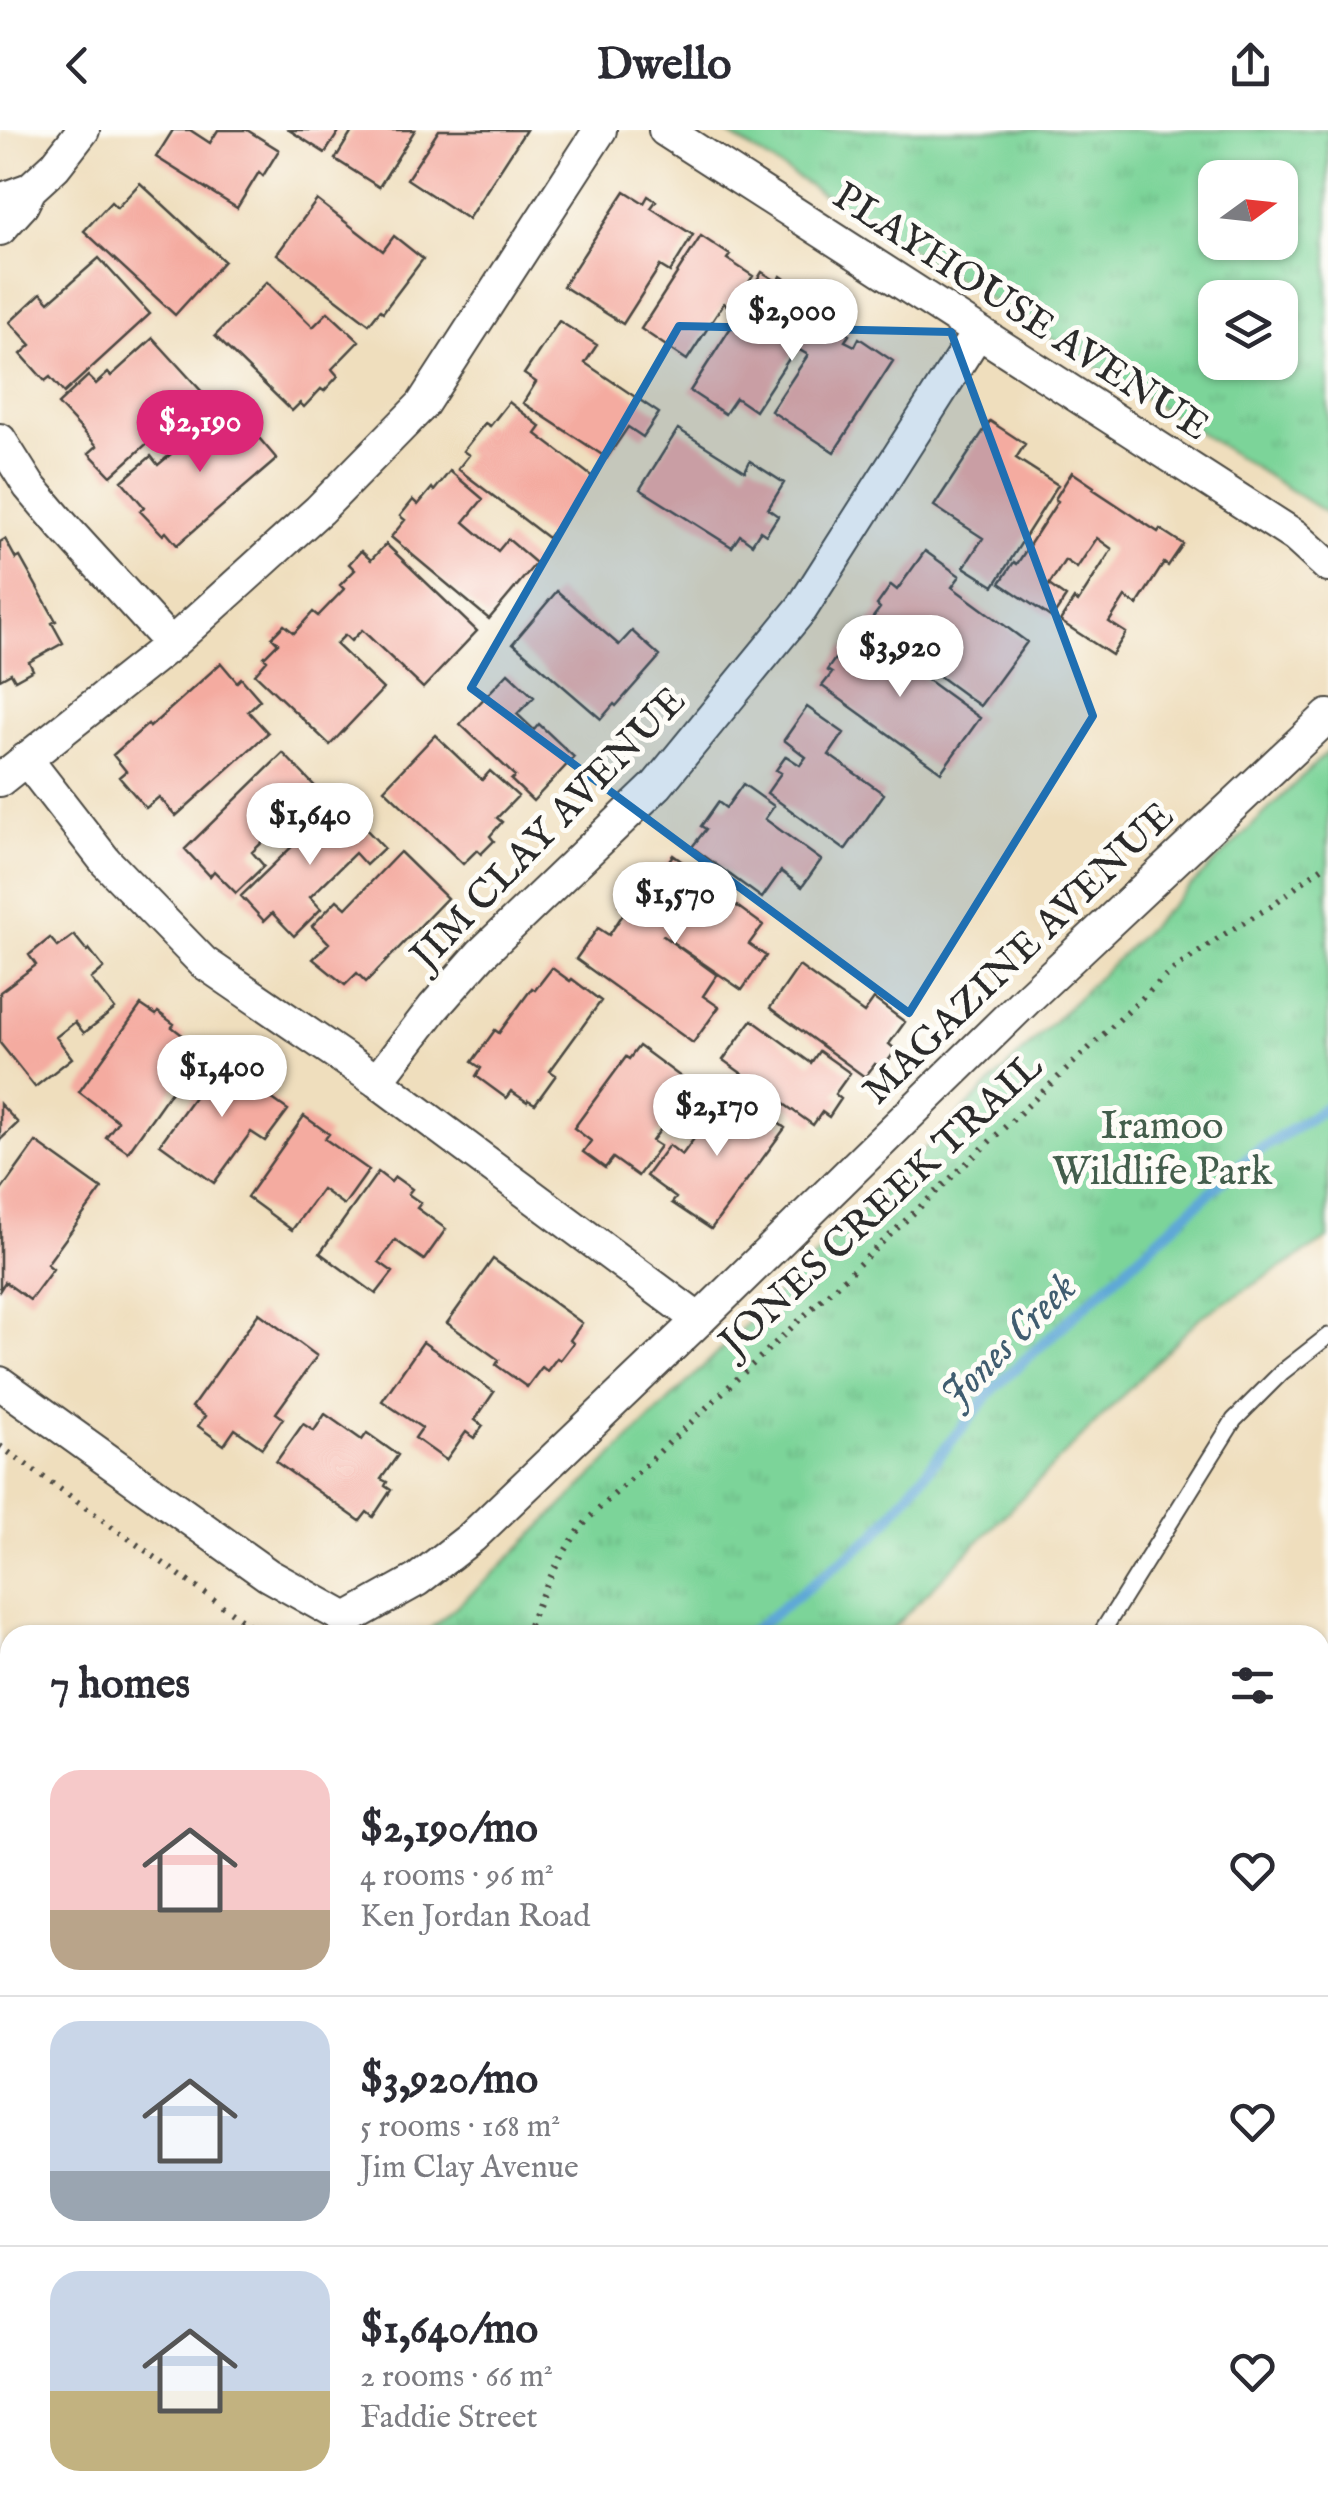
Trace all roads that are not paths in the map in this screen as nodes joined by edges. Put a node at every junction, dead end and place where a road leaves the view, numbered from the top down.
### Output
1 (83, 130) edge
2 (600, 130) edge
3 (665, 130) edge
4 (15, 195) edge
5 (0, 228) edge
6 (978, 332) junction
7 (0, 440) edge
8 (1328, 566) edge
9 (170, 644) junction
10 (1328, 716) edge
11 (26, 759) junction
12 (0, 780) edge
13 (378, 1081) junction
14 (699, 1320) junction
15 (1328, 1336) edge
16 (0, 1383) edge
17 (1106, 1625) edge

1 - 4 street
2 - 9 street
3 - 6 street, PLAYHOUSE AVENUE
4 - 5 street
6 - 8 street, PLAYHOUSE AVENUE
6 - 13 street, JIM CLAY AVENUE
7 - 9 street
9 - 11 street
10 - 14 street, MAGAZINE AVENUE
11 - 12 street
11 - 13 street
13 - 14 street
14 - 16 street, MAGAZINE AVENUE
15 - 17 lane

